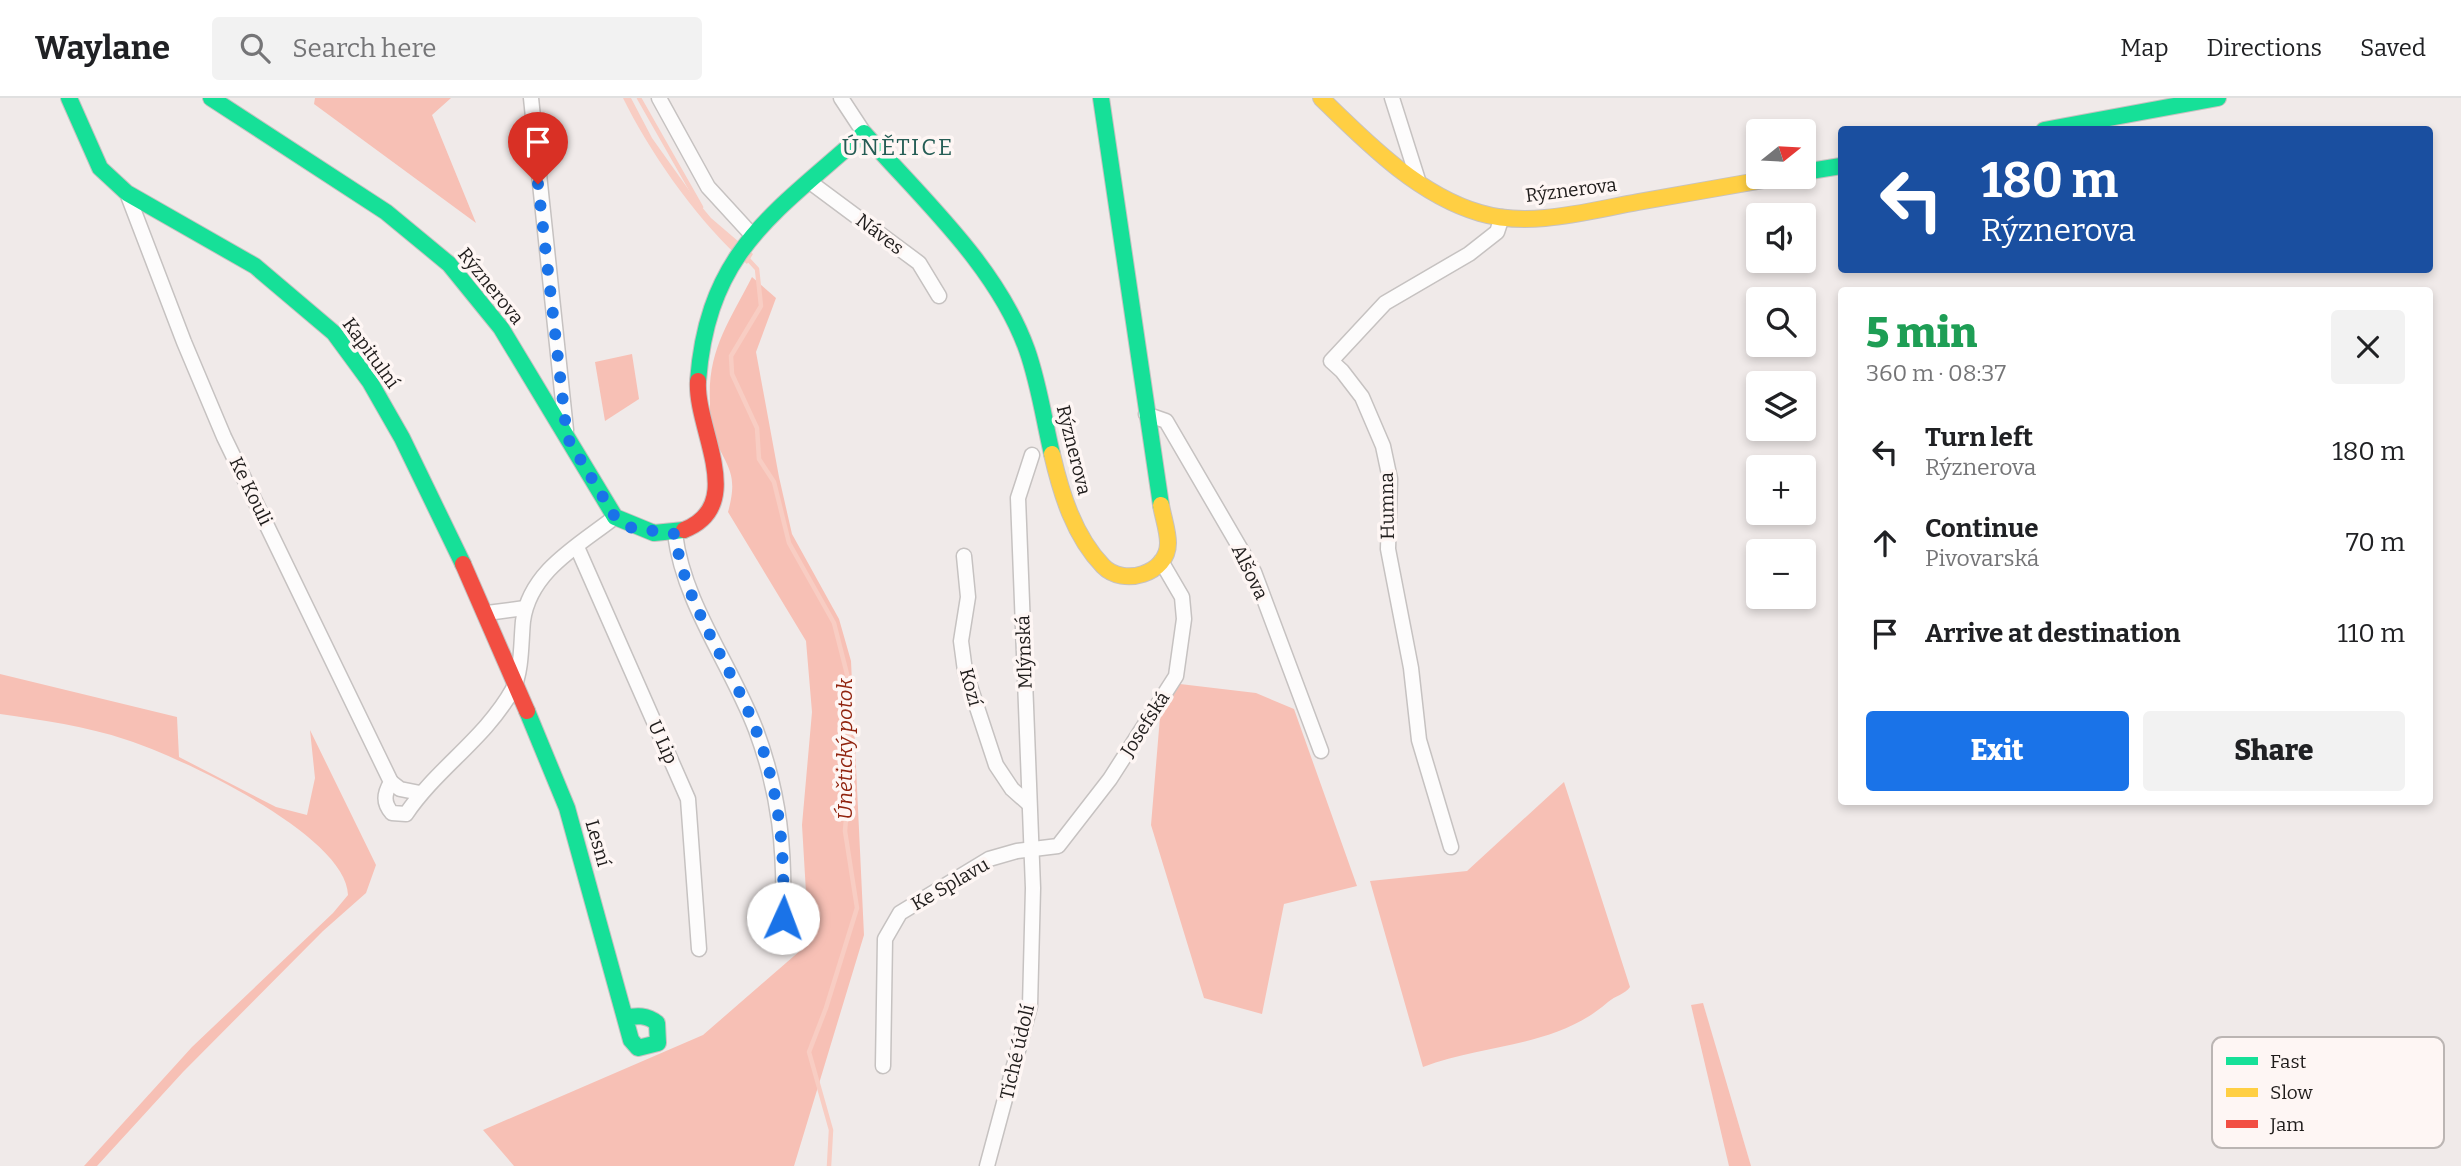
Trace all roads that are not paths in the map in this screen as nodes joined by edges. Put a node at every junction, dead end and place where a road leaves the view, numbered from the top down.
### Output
1 (69, 98) edge
2 (211, 98) edge
3 (531, 98) edge
4 (659, 98) edge
5 (841, 98) edge
6 (1101, 98) edge
7 (1321, 98) edge
8 (1392, 98) edge
9 (2218, 98) edge
10 (2066, 126) edge
11 (864, 133) junction
12 (1838, 166) edge
13 (1816, 170) edge
14 (1418, 180) junction
15 (810, 182) junction
16 (1746, 183) edge
17 (127, 193) junction
18 (1502, 217) junction
19 (752, 235) junction
20 (939, 296) dead end
21 (1146, 414) junction
22 (567, 437) junction
23 (1032, 454) dead end
24 (615, 517) junction
25 (675, 534) junction
26 (577, 547) junction
27 (964, 556) dead end
28 (1161, 561) junction
29 (525, 608) junction
30 (487, 613) junction
31 (515, 686) junction
32 (1321, 751) dead end
33 (391, 782) junction
34 (420, 793) junction
35 (1029, 804) junction
36 (1451, 847) dead end
37 (1031, 851) junction
38 (783, 918) dead end
39 (699, 948) dead end
40 (625, 1018) dead end
41 (883, 1066) dead end
42 (987, 1166) edge

1 - 17 street, Kapitulní
2 - 22 street, Rýznerova
3 - 22 street
4 - 19 street
5 - 11 street
6 - 21 street
7 - 14 street, Rýznerova
8 - 14 street
9 - 10 street
11 - 15 street
11 - 28 street, Rýznerova
12 - 13 street
14 - 18 street, Rýznerova
15 - 19 street
15 - 20 street, Náves
16 - 18 street, Rýznerova
17 - 30 street, Kapitulní
17 - 33 street, Ke Kouli
18 - 36 street, Humna
19 - 25 street
21 - 28 street
21 - 32 street, Alšova
22 - 24 street, Rýznerova
23 - 35 street, Mlýnská
24 - 25 street
24 - 26 street
25 - 38 street
26 - 29 street
26 - 39 street, U Lip
27 - 35 street, Kozí
28 - 37 street, Josefská
29 - 30 street
29 - 31 street
30 - 31 street, Kapitulní
31 - 34 street
31 - 40 street, Lesní
33 - 34 street
33 - 34 street, Ke Kouli
35 - 37 street, Mlýnská
37 - 41 street, Ke Splavu
37 - 42 street, Tiché údolí

